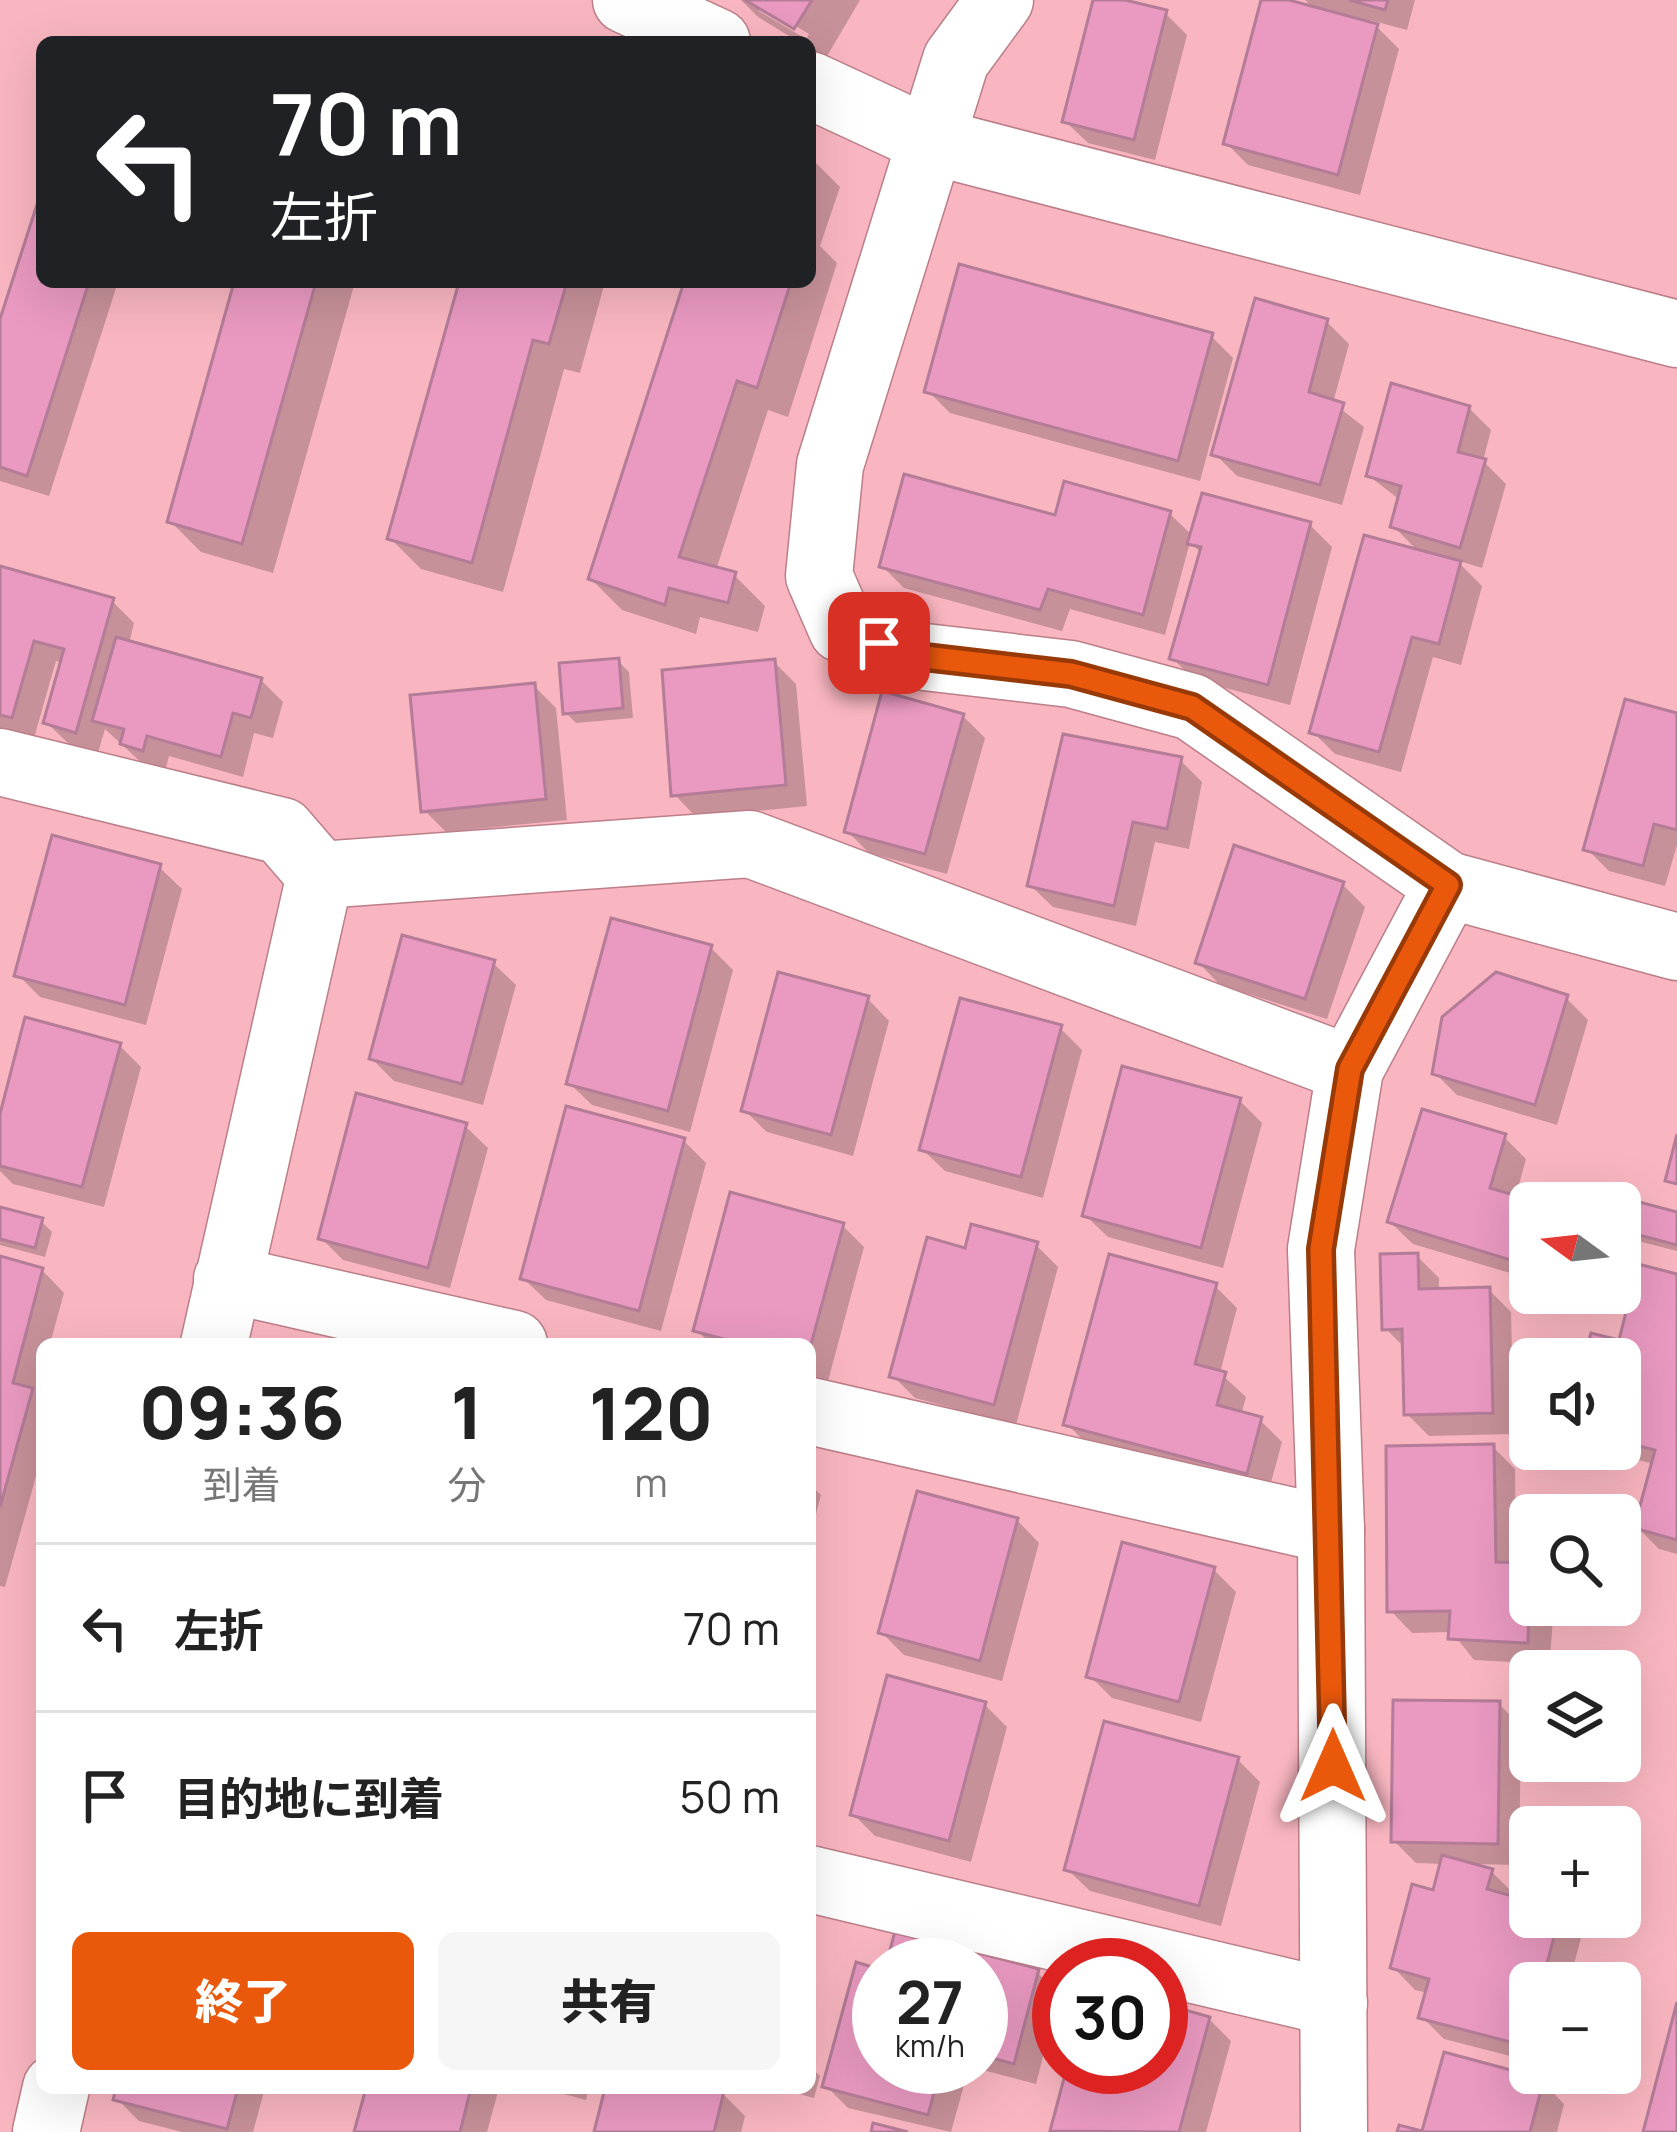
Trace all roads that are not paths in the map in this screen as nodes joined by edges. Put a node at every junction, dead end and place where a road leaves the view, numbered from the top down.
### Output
1 (626, 0) edge
2 (1000, 0) edge
3 (703, 36) edge
4 (816, 88) edge
5 (931, 141) junction
6 (1677, 334) edge
7 (0, 762) edge
8 (320, 875) junction
9 (1448, 885) junction
10 (1677, 946) edge
11 (1350, 1069) junction
12 (227, 1279) junction
13 (215, 1338) edge
14 (488, 1338) edge
15 (816, 1412) edge
16 (1331, 1530) junction
17 (816, 1880) edge
18 (1334, 2003) junction
19 (55, 2094) edge
20 (46, 2132) edge
21 (1334, 2132) edge

1 - 3 street
2 - 5 street
4 - 5 street
5 - 6 street
5 - 9 street
7 - 8 street
8 - 11 street
8 - 12 street
9 - 10 street
9 - 11 street
11 - 16 street
12 - 13 street
12 - 14 street
15 - 16 street
16 - 18 street
17 - 18 street
18 - 21 street
19 - 20 street

